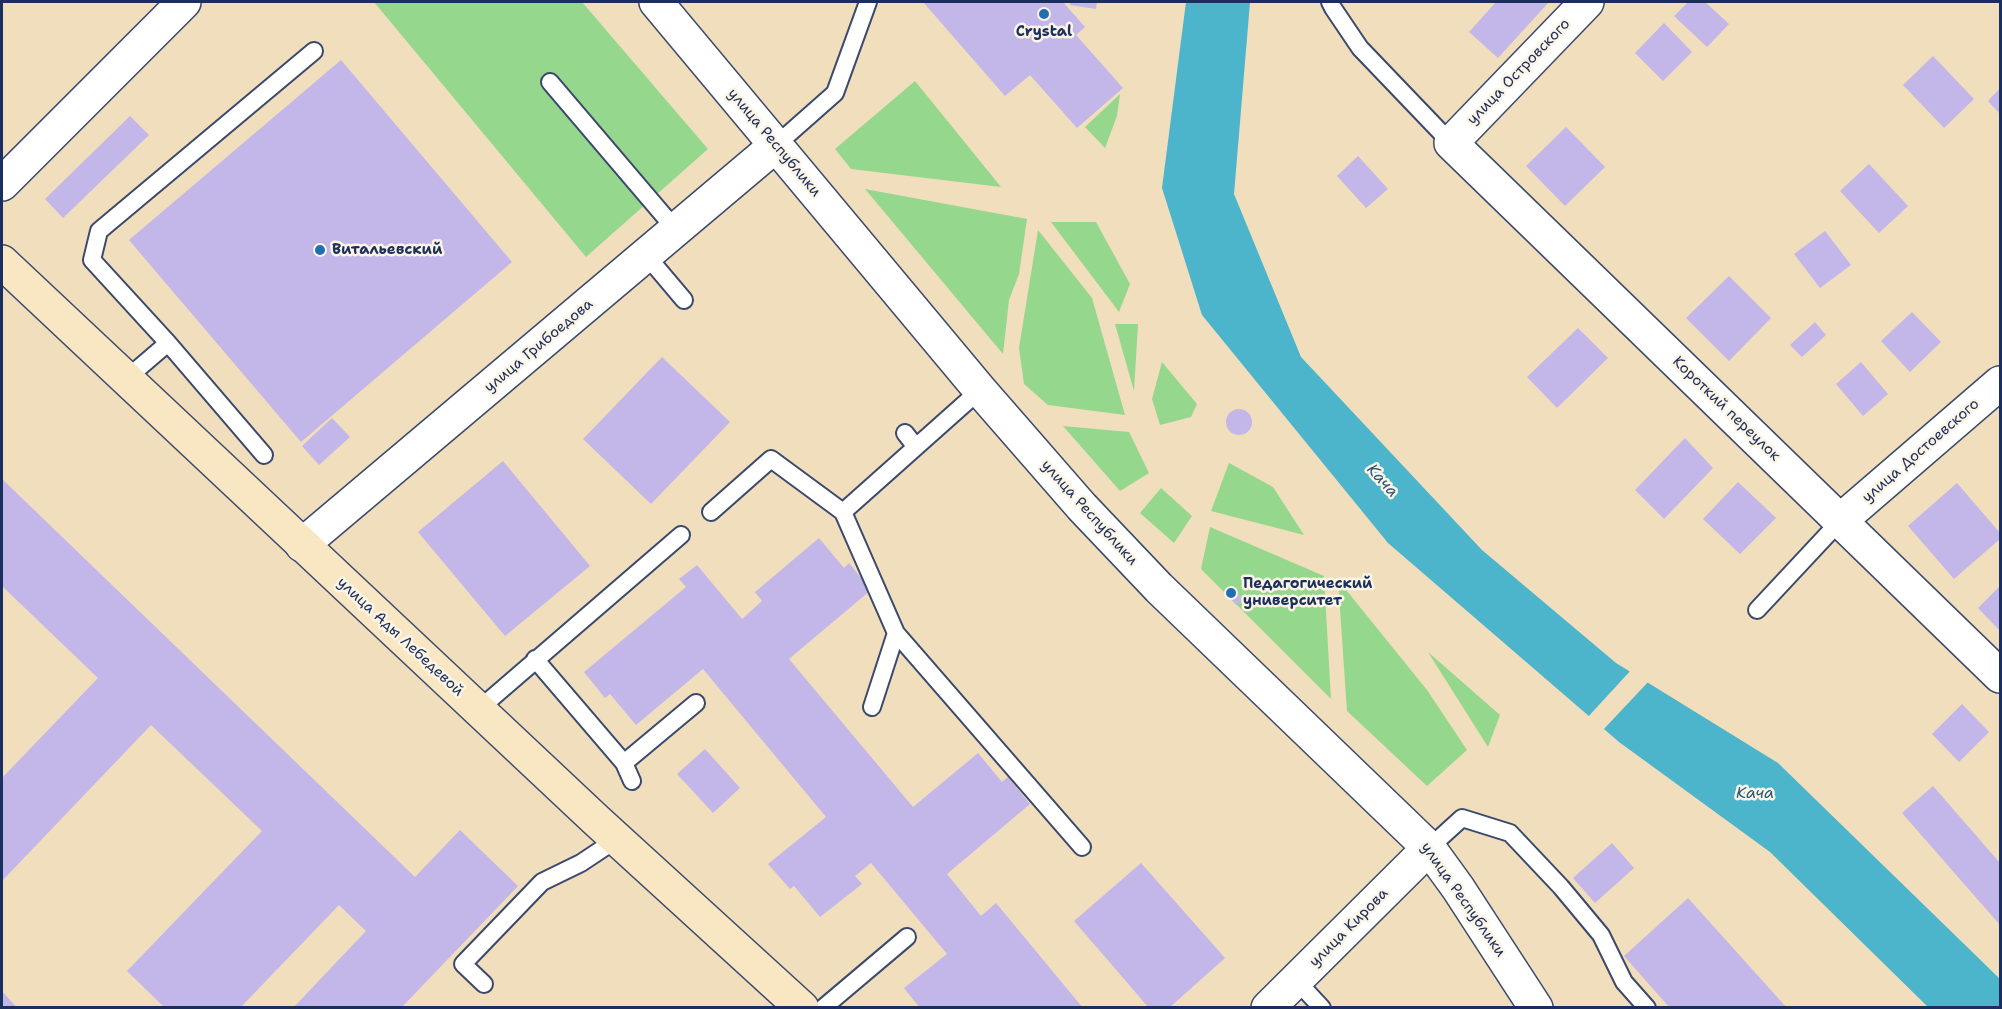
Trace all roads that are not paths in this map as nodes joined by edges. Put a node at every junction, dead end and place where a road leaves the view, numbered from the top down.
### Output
1 (184, 2) edge
2 (656, 2) edge
3 (868, 2) edge
4 (1330, 2) edge
5 (1587, 2) edge
6 (314, 51) dead end
7 (550, 82) dead end
8 (1451, 143) junction
9 (775, 146) junction
10 (2, 183) edge
11 (676, 230) junction
12 (646, 255) junction
13 (2, 262) edge
14 (684, 300) dead end
15 (168, 343) junction
16 (126, 379) junction
17 (2001, 383) edge
18 (980, 390) junction
19 (905, 433) dead end
20 (916, 447) junction
21 (264, 455) dead end
22 (711, 512) dead end
23 (843, 512) junction
24 (1841, 520) junction
25 (681, 535) dead end
26 (302, 545) junction
27 (1757, 610) dead end
28 (896, 633) junction
29 (535, 659) junction
30 (2001, 676) edge
31 (696, 703) dead end
32 (872, 707) dead end
33 (478, 710) junction
34 (624, 763) junction
35 (632, 781) dead end
36 (617, 839) junction
37 (1082, 847) dead end
38 (1430, 848) junction
39 (907, 937) dead end
40 (1296, 980) junction
41 (484, 984) dead end
42 (802, 1008) edge
43 (823, 1008) edge
44 (1268, 1008) edge
45 (1322, 1008) edge
46 (1536, 1008) edge
47 (1647, 1008) edge

1 - 10 street
2 - 9 street, улица Республики
3 - 9 lane
4 - 8 lane
5 - 8 street, улица Островского
6 - 15 lane
7 - 11 lane
8 - 24 street, Короткий переулок
9 - 11 street, улица Грибоедова
9 - 18 street, улица Республики
11 - 12 street, улица Грибоедова
12 - 14 lane
12 - 26 street, улица Грибоедова
13 - 16 main road, улица Ады Лебедевой
15 - 16 lane
15 - 21 lane
16 - 26 main road, улица Ады Лебедевой
17 - 24 street, улица Достоевского
18 - 20 lane
18 - 38 street, улица Республики
19 - 20 lane
20 - 23 lane
22 - 23 lane
23 - 28 lane
24 - 27 lane
24 - 30 street, Короткий переулок
25 - 29 lane
26 - 33 main road, улица Ады Лебедевой
28 - 32 lane
28 - 37 lane
29 - 33 lane
29 - 34 lane
31 - 34 lane
33 - 36 main road, улица Ады Лебедевой
34 - 35 lane
36 - 41 lane
36 - 42 main road, улица Ады Лебедевой
38 - 40 street, улица Кирова
38 - 46 street, улица Республики
38 - 47 lane
39 - 43 lane
40 - 44 street, улица Кирова
40 - 45 lane

